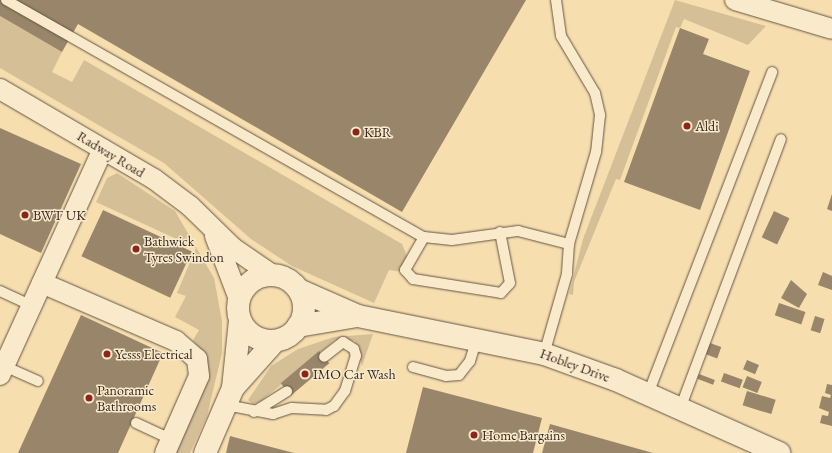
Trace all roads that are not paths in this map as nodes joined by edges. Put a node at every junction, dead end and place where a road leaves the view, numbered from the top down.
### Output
1 (6, 0) edge
2 (556, 0) edge
3 (735, 0) edge
4 (832, 29) edge
5 (772, 72) dead end
6 (0, 89) edge
7 (781, 139) dead end
8 (103, 149) junction
9 (213, 231) junction
10 (500, 232) junction
11 (424, 237) junction
12 (569, 244) junction
13 (271, 274) junction
14 (42, 282) junction
15 (299, 290) junction
16 (0, 291) edge
17 (239, 299) junction
18 (32, 306) junction
19 (358, 316) junction
20 (240, 320) junction
21 (298, 326) junction
22 (477, 338) junction
23 (275, 341) junction
24 (544, 354) junction
25 (324, 357) dead end
26 (413, 367) dead end
27 (2, 370) edge
28 (38, 381) dead end
29 (287, 391) dead end
30 (648, 394) junction
31 (230, 397) junction
32 (680, 409) junction
33 (254, 412) junction
34 (136, 423) dead end
35 (168, 446) edge
36 (205, 453) edge
37 (779, 453) edge

1 - 11 lane
2 - 12 lane
3 - 4 street
5 - 30 lane
6 - 8 street, Radway Road
7 - 32 lane
8 - 9 street, Radway Road
8 - 14 street
9 - 13 street, Radway Road
9 - 17 street, Radway Road
10 - 11 lane
10 - 11 lane
10 - 12 lane
12 - 24 lane
13 - 15 main road
13 - 17 main road
14 - 18 street
14 - 35 street
15 - 19 main road, Hobley Drive
15 - 21 main road
16 - 18 lane
17 - 20 main road
18 - 27 street
19 - 21 main road, Hobley Drive
19 - 22 main road, Hobley Drive
20 - 23 main road
20 - 31 main road
21 - 23 main road
22 - 24 main road, Hobley Drive
22 - 26 lane
23 - 31 main road
24 - 30 main road, Hobley Drive
25 - 33 lane
27 - 28 lane
29 - 33 lane
30 - 32 main road, Hobley Drive
31 - 33 lane
31 - 36 main road
32 - 37 main road, Hobley Drive
34 - 35 lane

